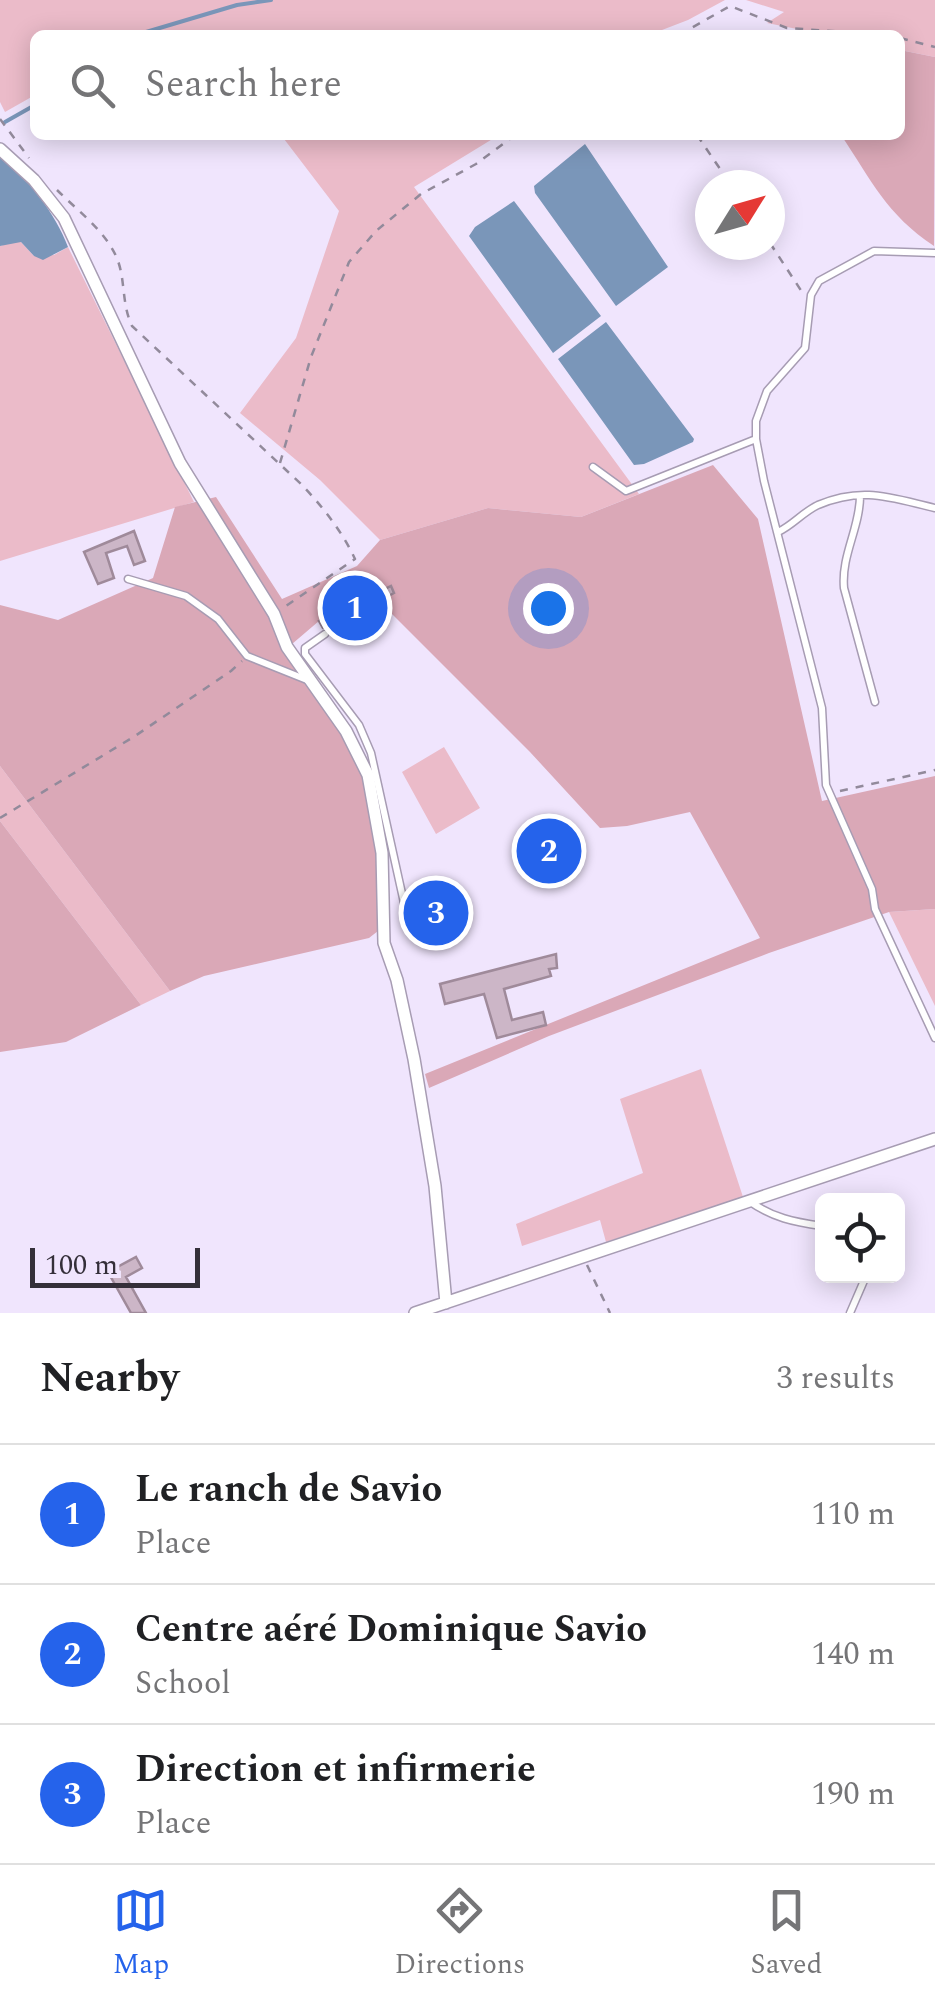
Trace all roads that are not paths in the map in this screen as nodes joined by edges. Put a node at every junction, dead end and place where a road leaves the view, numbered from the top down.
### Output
1 (0, 149) edge
2 (935, 252) edge
3 (756, 439) junction
4 (594, 467) dead end
5 (860, 496) junction
6 (935, 508) edge
7 (778, 532) junction
8 (128, 579) dead end
9 (325, 634) dead end
10 (312, 683) junction
11 (875, 702) dead end
12 (410, 930) dead end
13 (935, 1038) edge
14 (935, 1138) edge
15 (748, 1200) junction
16 (815, 1225) edge
17 (863, 1283) edge
18 (446, 1303) junction
19 (415, 1313) edge
20 (850, 1313) edge

1 - 10 street
2 - 3 lane
3 - 4 lane
3 - 7 lane
5 - 6 lane
5 - 7 lane
5 - 11 lane
7 - 13 lane
8 - 10 lane
9 - 12 lane
10 - 18 street
14 - 15 street
15 - 16 lane
15 - 18 street
17 - 20 lane
18 - 19 street

